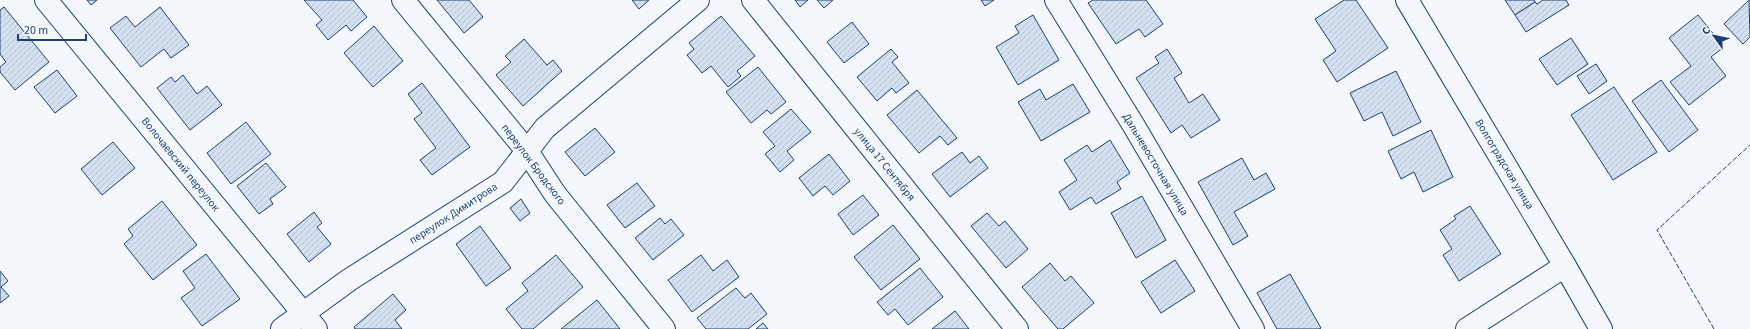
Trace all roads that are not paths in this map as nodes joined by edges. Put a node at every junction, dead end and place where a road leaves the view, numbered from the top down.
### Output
1 (46, 0) edge
2 (403, 0) edge
3 (698, 0) edge
4 (752, 0) edge
5 (1056, 0) edge
6 (1407, 0) edge
7 (527, 151) junction
8 (1565, 266) junction
9 (310, 321) edge
10 (282, 329) edge
11 (664, 329) edge
12 (1018, 329) edge
13 (1253, 329) edge
14 (1467, 329) edge
15 (1601, 329) edge

1 - 9 street, Волочаевский переулок
2 - 7 street, переулок Бродского
3 - 7 street, переулок Димитрова
4 - 12 street, улица 17 Сентября
5 - 13 street, Дальневосточная улица
6 - 8 street, Волгоградская улица
7 - 9 street, переулок Димитрова
7 - 11 street, переулок Бродского
8 - 14 street
8 - 15 street, Волгоградская улица
9 - 10 street, переулок Димитрова

